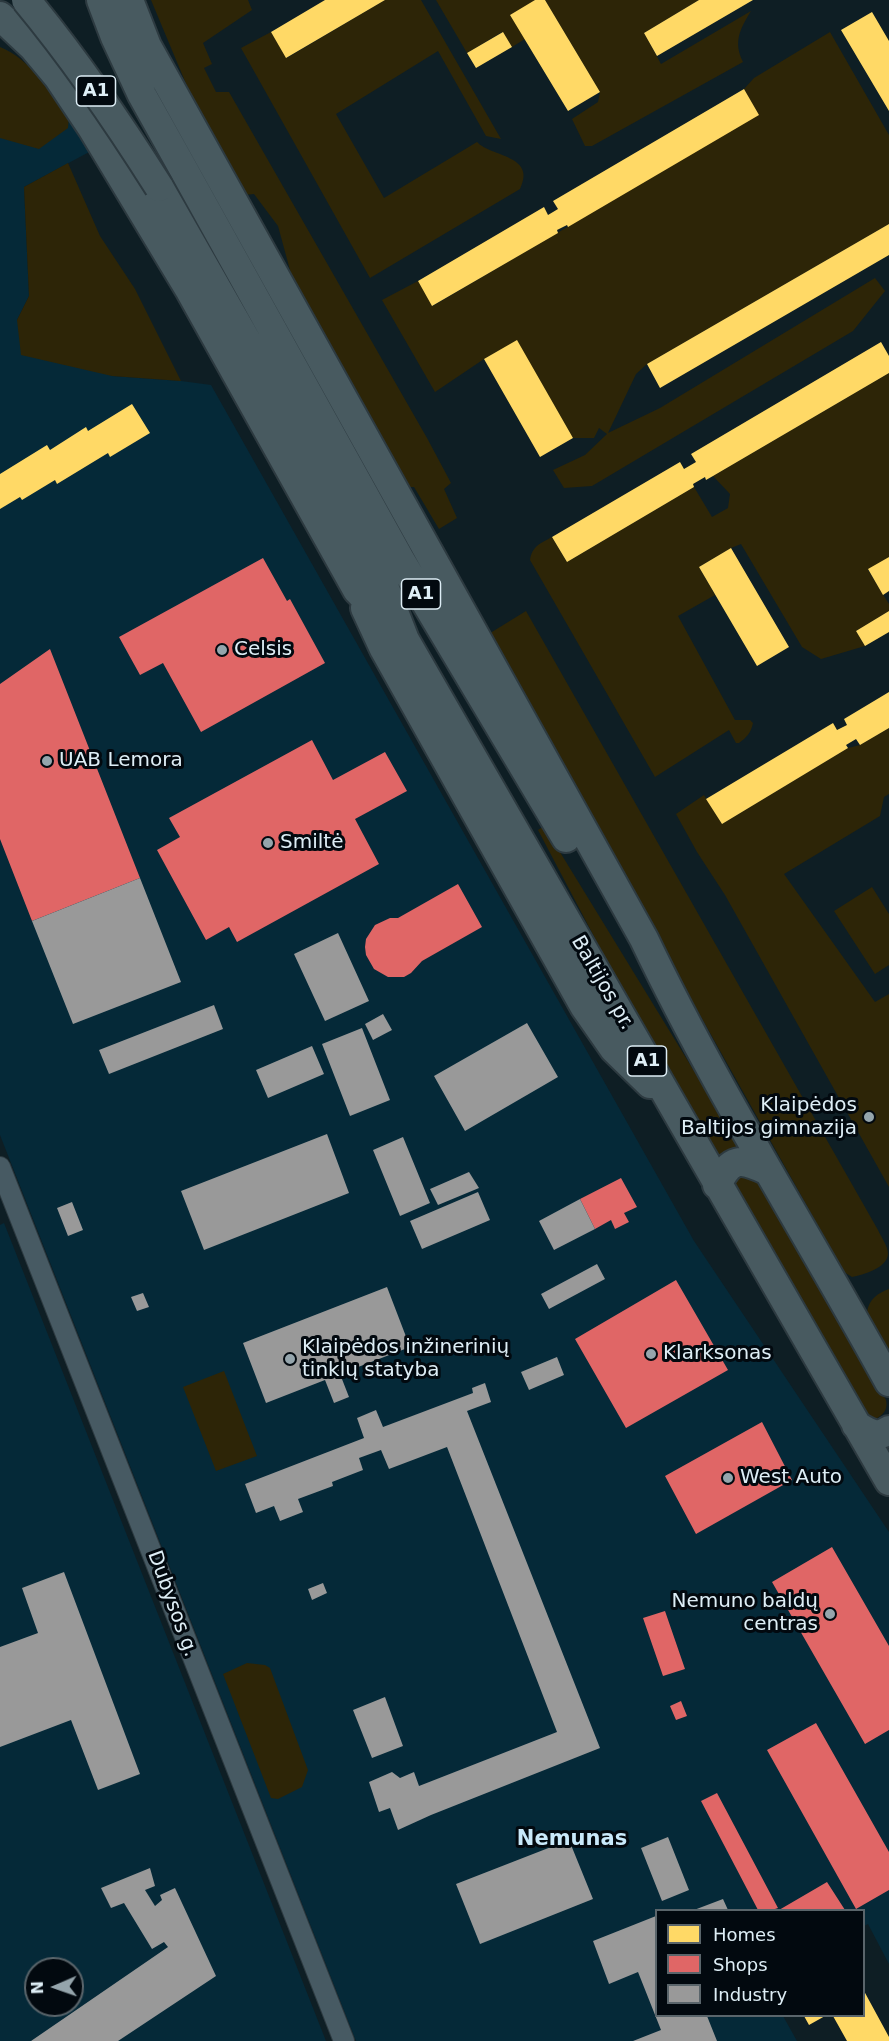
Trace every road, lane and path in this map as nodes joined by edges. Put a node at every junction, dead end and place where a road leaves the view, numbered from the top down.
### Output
1 (26, 0) edge
2 (100, 0) edge
3 (129, 0) edge
4 (0, 16) edge
5 (357, 590) junction
6 (405, 640) junction
7 (676, 1005) junction
8 (673, 1107) junction
9 (0, 1167) edge
10 (766, 1170) junction
11 (717, 1185) junction
12 (889, 1382) edge
13 (856, 1425) junction
14 (889, 1430) edge
15 (889, 1481) edge
16 (344, 2041) edge

1 - 6 highway, A1, bridge
2 - 7 highway, A1
3 - 7 highway
4 - 5 highway
5 - 6 highway
5 - 8 highway
6 - 8 highway, Baltijos pr. / A1
7 - 10 highway, A1
8 - 11 highway, Baltijos pr. / A1
9 - 16 street, Dubysos g.
10 - 11 highway
10 - 12 highway, A1
11 - 13 highway, Baltijos pr. / A1
13 - 14 highway
13 - 15 highway, Baltijos pr. / A1

